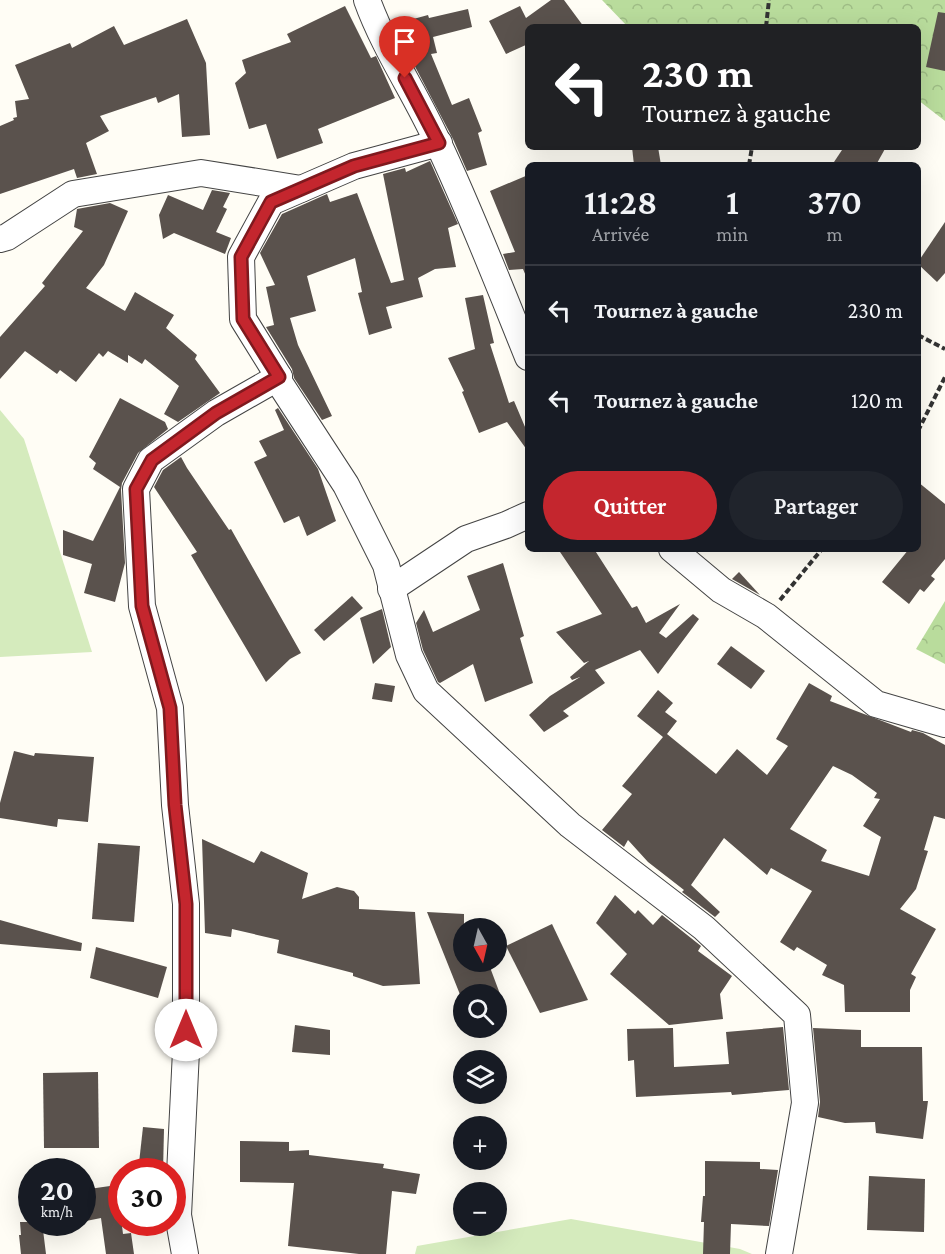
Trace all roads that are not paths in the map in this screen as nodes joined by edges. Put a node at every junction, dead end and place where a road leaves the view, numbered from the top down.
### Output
1 (367, 0) edge
2 (439, 143) junction
3 (301, 189) junction
4 (0, 239) edge
5 (525, 350) edge
6 (279, 377) junction
7 (525, 516) edge
8 (676, 552) edge
9 (392, 589) junction
10 (945, 724) edge
11 (184, 1254) edge
12 (780, 1254) edge

1 - 2 street
2 - 3 street
2 - 5 street
3 - 4 street
3 - 6 street
6 - 9 street
6 - 11 street
7 - 9 street
8 - 10 street
9 - 12 street

